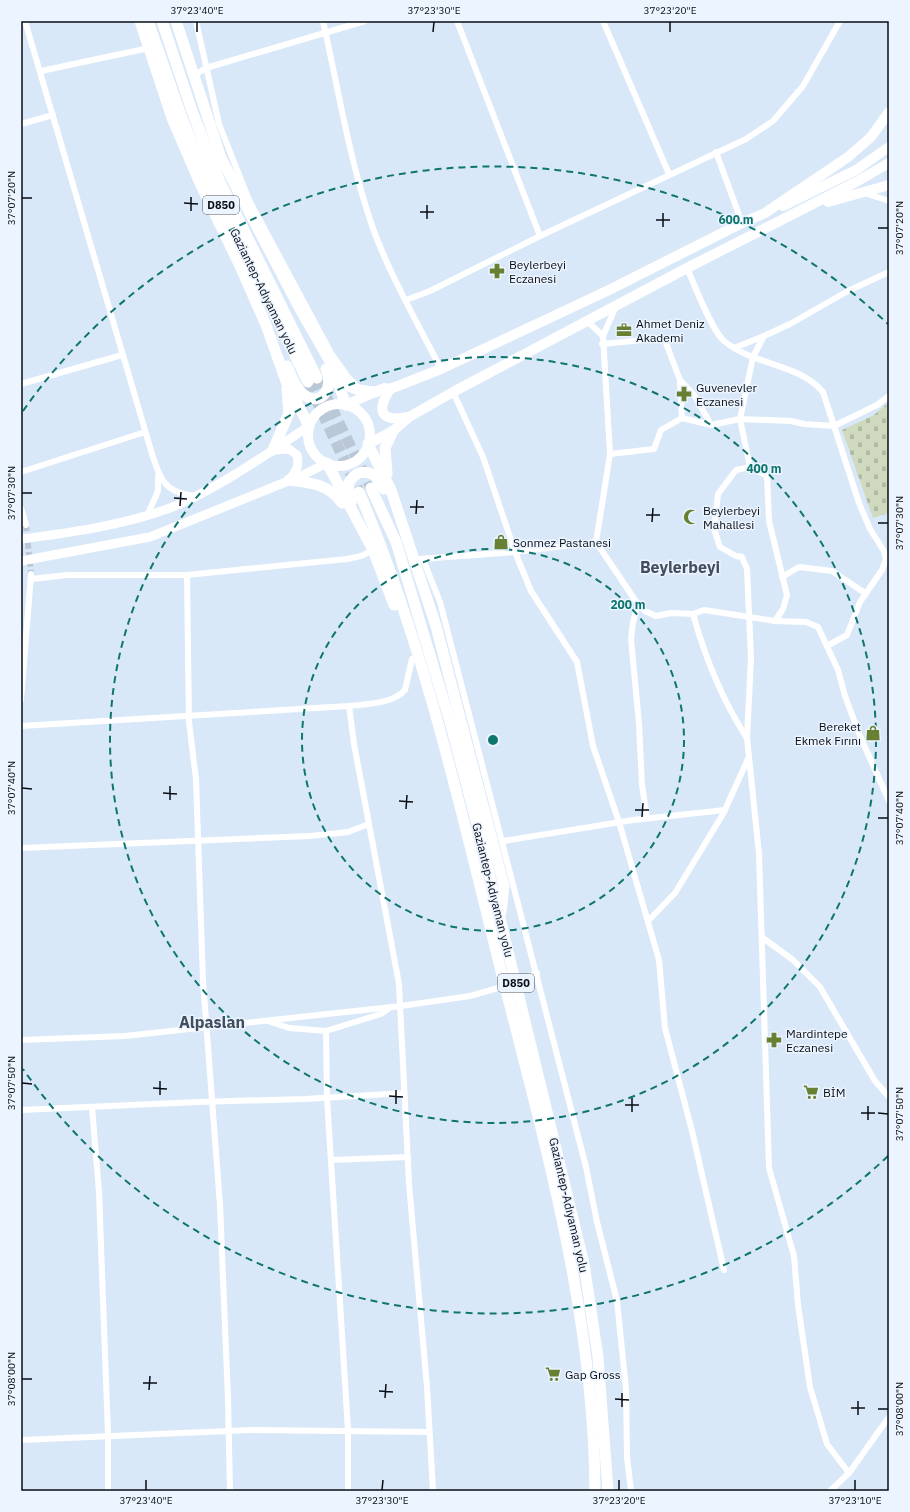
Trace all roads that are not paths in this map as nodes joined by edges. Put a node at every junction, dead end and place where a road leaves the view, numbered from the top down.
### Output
1 (25, 21) edge
2 (140, 21) edge
3 (148, 21) edge
4 (162, 21) edge
5 (176, 21) edge
6 (196, 21) edge
7 (323, 21) edge
8 (365, 21) edge
9 (456, 21) edge
10 (603, 21) edge
11 (840, 21) edge
12 (325, 32) junction
13 (148, 48) junction
14 (206, 68) junction
15 (41, 71) junction
16 (193, 76) junction
17 (889, 112) edge
18 (53, 115) junction
19 (21, 124) edge
20 (888, 150) edge
21 (716, 152) junction
22 (889, 163) edge
23 (669, 174) junction
24 (889, 185) edge
25 (862, 192) junction
26 (889, 201) edge
27 (803, 209) junction
28 (765, 213) junction
29 (742, 223) junction
30 (540, 236) junction
31 (687, 268) junction
32 (889, 272) edge
33 (406, 300) junction
34 (616, 306) junction
35 (300, 309) junction
36 (587, 321) junction
37 (266, 325) junction
38 (603, 336) junction
39 (764, 336) junction
40 (602, 344) junction
41 (734, 348) junction
42 (122, 355) junction
43 (753, 357) junction
44 (331, 363) junction
45 (440, 369) junction
46 (680, 380) junction
47 (21, 384) edge
48 (287, 384) junction
49 (390, 389) junction
50 (362, 391) junction
51 (376, 392) junction
52 (453, 392) junction
53 (889, 396) edge
54 (346, 405) junction
55 (410, 417) junction
56 (682, 418) junction
57 (740, 419) junction
58 (711, 425) junction
59 (309, 426) junction
60 (834, 426) junction
61 (393, 431) junction
62 (145, 432) junction
63 (368, 444) junction
64 (273, 450) junction
65 (610, 454) junction
66 (327, 463) junction
67 (750, 467) junction
68 (158, 471) junction
69 (21, 472) edge
70 (289, 480) junction
71 (371, 488) tunnel mouth
72 (391, 490) junction
73 (360, 492) tunnel mouth
74 (197, 496) junction
75 (21, 508) edge
76 (147, 516) junction
77 (26, 525) tunnel mouth
78 (366, 538) junction
79 (21, 539) edge
80 (408, 540) junction
81 (596, 542) junction
82 (373, 550) junction
83 (515, 552) junction
84 (419, 559) junction
85 (21, 561) edge
86 (188, 575) junction
87 (782, 577) junction
88 (865, 593) junction
89 (638, 604) junction
90 (693, 614) junction
91 (749, 618) junction
92 (775, 621) junction
93 (827, 646) junction
94 (412, 659) junction
95 (21, 700) edge
96 (349, 706) junction
97 (189, 716) junction
98 (21, 726) edge
99 (747, 738) junction
100 (749, 758) junction
101 (889, 801) edge
102 (725, 810) junction
103 (648, 818) junction
104 (619, 822) junction
105 (369, 824) junction
106 (199, 839) junction
107 (504, 841) junction
108 (21, 848) edge
109 (500, 918) junction
110 (648, 921) junction
111 (490, 928) junction
112 (764, 938) junction
113 (536, 973) junction
114 (510, 983) junction
115 (401, 1006) junction
116 (391, 1007) junction
117 (267, 1021) junction
118 (207, 1028) junction
119 (326, 1031) junction
120 (21, 1040) edge
121 (404, 1093) junction
122 (889, 1097) edge
123 (327, 1098) junction
124 (210, 1102) junction
125 (92, 1107) junction
126 (21, 1110) edge
127 (408, 1157) junction
128 (331, 1160) junction
129 (724, 1270) dead end
130 (889, 1417) edge
131 (348, 1430) junction
132 (229, 1431) junction
133 (430, 1432) junction
134 (108, 1435) junction
135 (21, 1440) edge
136 (849, 1473) junction
137 (108, 1491) edge
138 (230, 1491) edge
139 (348, 1491) edge
140 (433, 1491) edge
141 (595, 1491) edge
142 (608, 1491) edge
143 (631, 1491) edge
144 (830, 1491) edge

1 - 15 street
2 - 13 highway
3 - 4 highway, Gaziantep-Adıyaman yolu / D850
5 - 16 highway
6 - 14 street
7 - 12 street
8 - 12 street
9 - 30 street
10 - 23 street
11 - 21 street
12 - 14 street
12 - 33 street
13 - 15 street
13 - 37 highway
14 - 16 street
14 - 50 street
15 - 18 street
16 - 35 highway
17 - 28 main road
18 - 19 street
18 - 42 street
20 - 28 main road
21 - 23 street
21 - 29 street
22 - 27 main road
23 - 30 street
24 - 25 main road
25 - 26 street
25 - 27 main road
27 - 31 main road
28 - 29 main road
29 - 45 main road
30 - 33 street
31 - 34 main road
31 - 41 street
32 - 39 street
33 - 45 street
34 - 36 main road
34 - 38 street
35 - 37 highway
35 - 44 highway
36 - 38 street
36 - 52 main road
37 - 48 highway
38 - 40 street
39 - 41 street
39 - 43 street
40 - 46 street
40 - 65 street
41 - 43 street
42 - 47 street
42 - 62 street
43 - 57 street
43 - 60 street
44 - 50 highway
44 - 54 highway
45 - 49 main road
46 - 56 street
46 - 58 street
48 - 59 highway
48 - 64 highway
49 - 51 main road
49 - 55 main road
50 - 51 highway
51 - 54 main road
52 - 55 main road
52 - 83 street
53 - 60 street
54 - 59 main road
54 - 63 main road
55 - 61 main road
56 - 58 street
56 - 65 street
57 - 58 street
57 - 60 street
57 - 67 street
59 - 64 street
59 - 66 main road
60 - 88 street
61 - 63 main road
61 - 72 highway
62 - 68 street
62 - 69 street
63 - 66 main road
63 - 72 highway
64 - 70 street
64 - 74 street
65 - 81 street
66 - 70 street
66 - 78 highway
67 - 87 street
67 - 91 street
68 - 74 street
68 - 76 street
70 - 78 highway
70 - 85 street
71 - 109 highway, Gaziantep-Adıyaman yolu / D850
72 - 80 highway
73 - 111 highway, Gaziantep-Adıyaman yolu / D850
74 - 76 street
75 - 77 street
76 - 79 street
78 - 82 highway
80 - 82 highway
80 - 84 highway
81 - 83 street
81 - 89 street
82 - 86 street
82 - 94 highway
83 - 84 street
83 - 104 street
84 - 107 street
84 - 109 highway
86 - 95 street
86 - 97 street
87 - 88 street
87 - 92 street
88 - 93 street
89 - 90 street
89 - 103 street
90 - 91 street
90 - 99 street
91 - 92 street
91 - 99 street
92 - 93 street
93 - 101 street
94 - 96 street
94 - 111 highway
96 - 97 street
96 - 105 street
97 - 98 street
97 - 106 street
99 - 100 street
100 - 102 street
100 - 112 street
102 - 103 street
102 - 110 street
103 - 104 street
104 - 107 street
104 - 110 street
105 - 106 street
105 - 115 street
106 - 108 street
106 - 118 street
107 - 113 street
109 - 114 highway, Gaziantep-Adıyaman yolu / D850
110 - 129 street
111 - 114 highway, Gaziantep-Adıyaman yolu / D850
112 - 122 street
112 - 136 street
113 - 114 street
113 - 143 street
114 - 115 street
114 - 141 highway, Gaziantep-Adıyaman yolu / D850
114 - 142 highway, Gaziantep-Adıyaman yolu / D850
115 - 116 street
115 - 121 street
116 - 117 street
116 - 119 street
117 - 118 street
117 - 119 street
118 - 120 street
118 - 124 street
119 - 123 street
121 - 123 street
121 - 127 street
123 - 124 street
123 - 128 street
124 - 125 street
124 - 132 street
125 - 126 street
125 - 134 street
127 - 128 street
127 - 133 street
128 - 131 street
130 - 136 street
131 - 132 street
131 - 133 street
131 - 139 street
132 - 134 street
132 - 138 street
133 - 140 street
134 - 135 street
134 - 137 street
136 - 144 street

